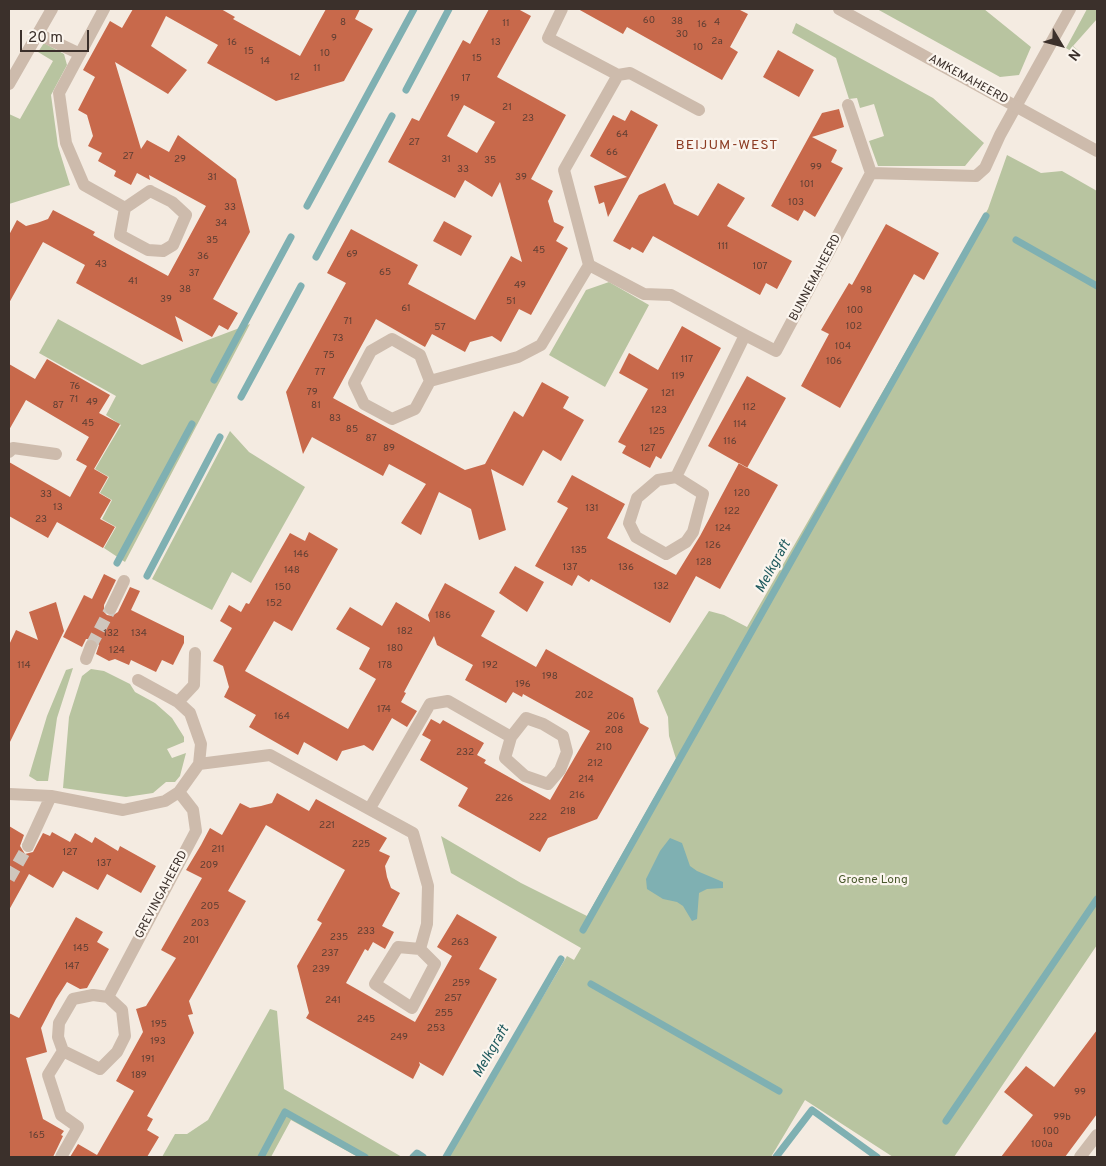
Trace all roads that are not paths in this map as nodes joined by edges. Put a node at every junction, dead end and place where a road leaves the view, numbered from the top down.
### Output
1 (52, 9) edge
2 (104, 9) edge
3 (562, 9) edge
4 (838, 9) edge
5 (1070, 9) edge
6 (38, 34) junction
7 (80, 54) junction
8 (618, 75) junction
9 (9, 84) edge
10 (848, 105) dead end
11 (1016, 106) junction
12 (699, 110) dead end
13 (1097, 151) edge
14 (871, 173) junction
15 (125, 208) junction
16 (589, 265) junction
17 (745, 335) junction
18 (430, 381) junction
19 (9, 452) edge
20 (56, 454) dead end
21 (676, 477) junction
22 (124, 581) dead end
23 (111, 608) tunnel mouth
24 (92, 646) tunnel mouth
25 (195, 653) dead end
26 (86, 659) dead end
27 (138, 680) dead end
28 (178, 702) junction
29 (510, 737) junction
30 (199, 764) junction
31 (180, 792) junction
32 (9, 794) edge
33 (51, 796) junction
34 (370, 808) junction
35 (28, 846) tunnel mouth
36 (420, 949) junction
37 (108, 997) junction
38 (63, 1051) junction
39 (1097, 1135) edge
40 (61, 1157) edge
41 (1080, 1157) edge

1 - 6 street
2 - 7 street
3 - 8 street
4 - 11 street, AMKEMAHEERD
5 - 11 street
6 - 7 street
6 - 9 street
7 - 15 street
8 - 12 street
8 - 16 street
10 - 14 street
11 - 13 street, AMKEMAHEERD
11 - 14 street
14 - 17 street, BUNNEMAHEERD
15 - 15 street
16 - 17 street, BUNNEMAHEERD
16 - 18 street
17 - 21 street
18 - 18 street
19 - 20 street
21 - 21 street
22 - 23 street
24 - 26 street
25 - 28 street
27 - 28 street
28 - 30 street
29 - 29 street
29 - 34 street
30 - 31 street
30 - 34 street
31 - 33 street
31 - 37 street, GREVINGAHEERD
32 - 33 street
33 - 35 street
34 - 36 street
36 - 36 street
37 - 38 street
37 - 38 street
38 - 40 street
39 - 41 street

